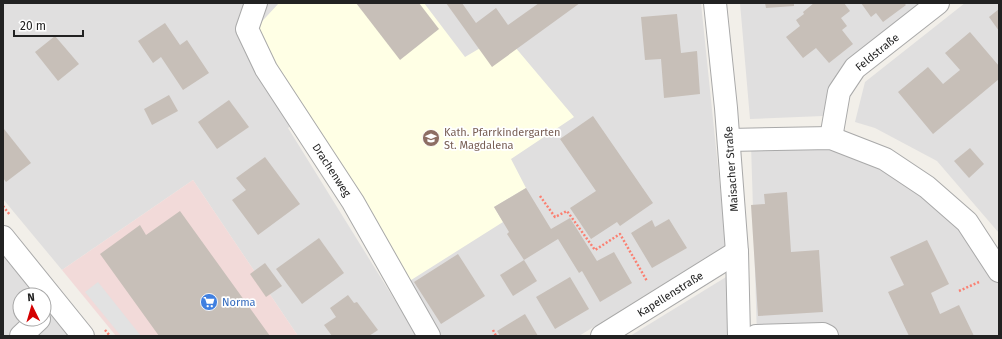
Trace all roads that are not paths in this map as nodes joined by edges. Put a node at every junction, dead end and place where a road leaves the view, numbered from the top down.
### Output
1 (256, 3) edge
2 (715, 3) edge
3 (938, 3) edge
4 (831, 138) junction
5 (729, 140) junction
6 (3, 237) edge
7 (737, 252) junction
8 (999, 271) edge
9 (36, 287) edge
10 (52, 311) edge
11 (31, 327) edge
12 (21, 336) edge
13 (83, 336) edge
14 (429, 336) edge
15 (602, 336) edge
16 (739, 336) edge
17 (756, 336) edge
18 (827, 336) edge

1 - 14 street, Drachenweg
2 - 5 street, Maisacher Straße
3 - 4 street, Feldstraße
4 - 5 street
4 - 8 street
5 - 7 street, Maisacher Straße
6 - 9 street
7 - 15 street, Kapellenstraße
7 - 16 street, Maisacher Straße
10 - 13 street
11 - 12 street
17 - 18 street

